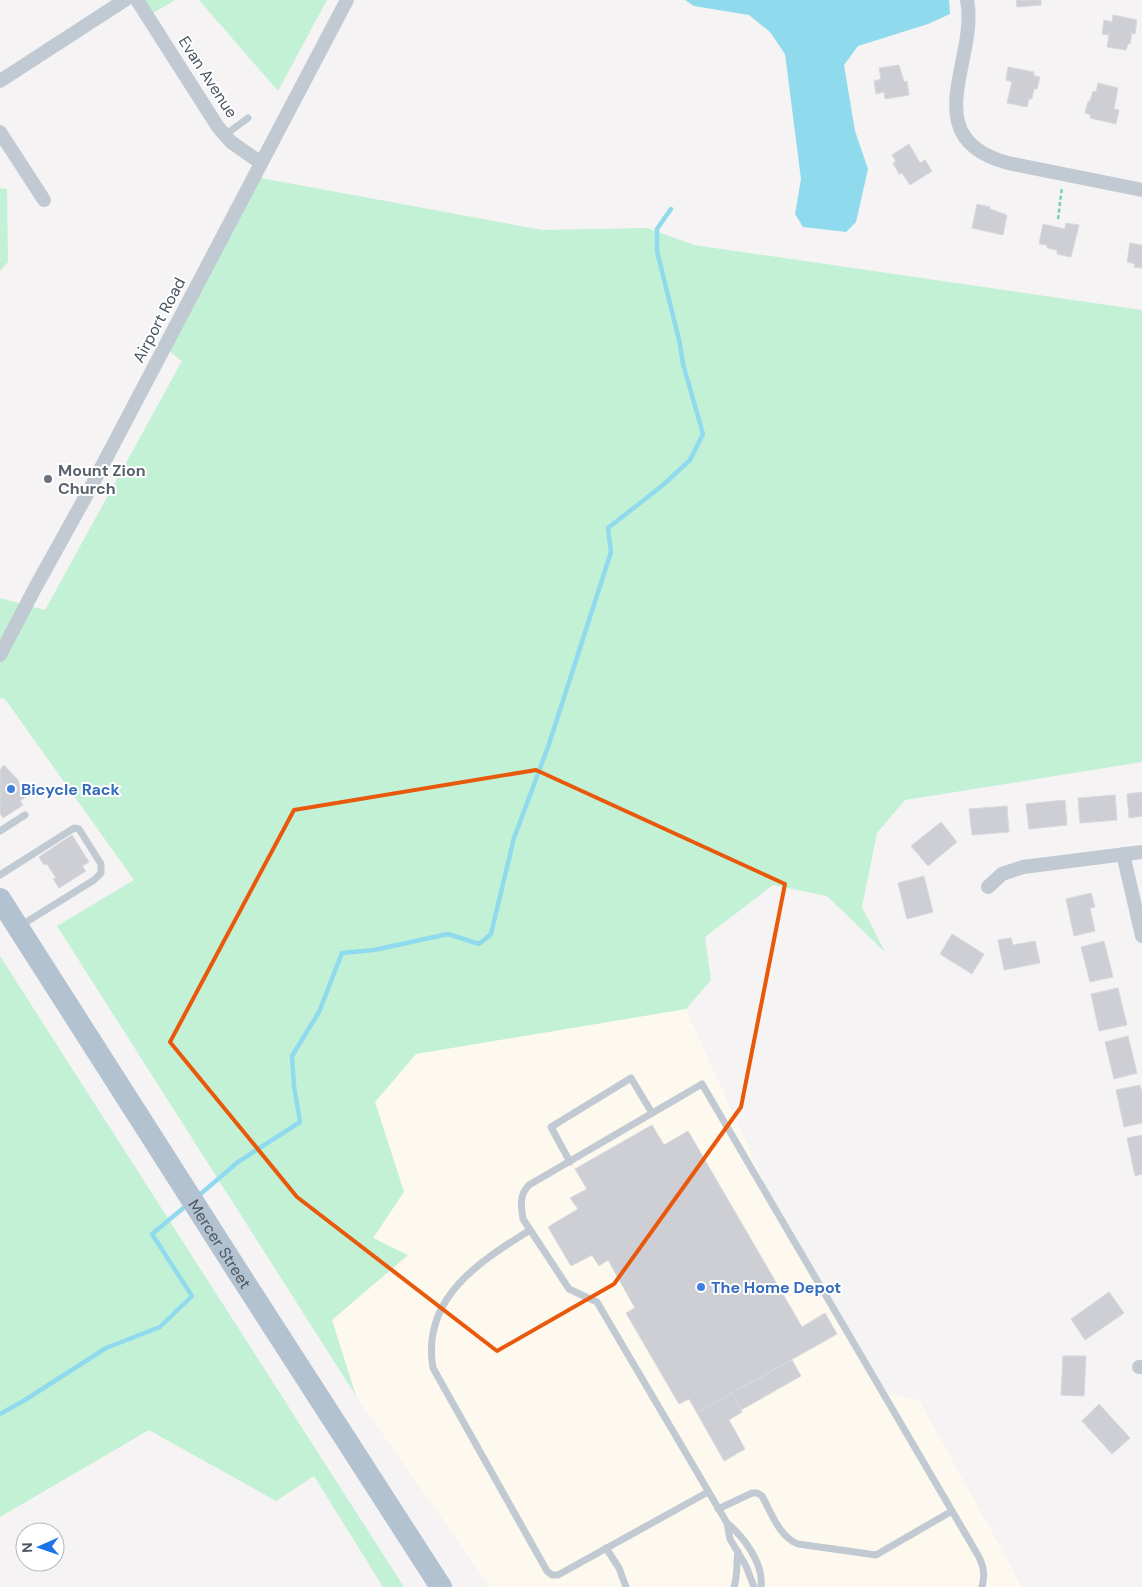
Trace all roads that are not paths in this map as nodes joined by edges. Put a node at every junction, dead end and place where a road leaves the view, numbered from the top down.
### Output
1 (125, 0) edge
2 (137, 0) edge
3 (347, 0) edge
4 (967, 0) edge
5 (0, 81) edge
6 (248, 118) dead end
7 (0, 132) edge
8 (225, 135) junction
9 (261, 163) junction
10 (1142, 190) edge
11 (44, 200) dead end
12 (0, 655) edge
13 (25, 815) dead end
14 (0, 831) edge
15 (1142, 852) edge
16 (1123, 854) junction
17 (0, 875) edge
18 (988, 887) dead end
19 (0, 899) edge
20 (18, 927) junction
21 (1142, 936) edge
22 (652, 1113) junction
23 (570, 1162) junction
24 (530, 1230) junction
25 (708, 1492) junction
26 (718, 1509) junction
27 (952, 1511) junction
28 (727, 1524) junction
29 (606, 1548) junction
30 (738, 1552) junction
31 (441, 1587) edge
32 (626, 1587) edge
33 (734, 1587) edge
34 (754, 1587) edge
35 (761, 1587) edge
36 (982, 1587) edge

1 - 5 street
2 - 8 street, Evan Avenue
3 - 9 street, Airport Road
4 - 10 street
6 - 8 lane
7 - 11 street
8 - 9 street, Evan Avenue
9 - 12 street, Airport Road
13 - 14 lane
15 - 16 street
16 - 18 street
16 - 21 street
17 - 20 lane
19 - 20 main road, Mercer Street
20 - 31 main road, Mercer Street
22 - 23 lane
22 - 23 lane
22 - 27 lane
23 - 24 lane
24 - 25 lane
24 - 29 lane
25 - 26 lane
25 - 29 lane
26 - 27 lane
26 - 28 lane
27 - 36 lane
28 - 30 lane
28 - 35 lane
29 - 32 lane
30 - 33 lane
30 - 34 lane

